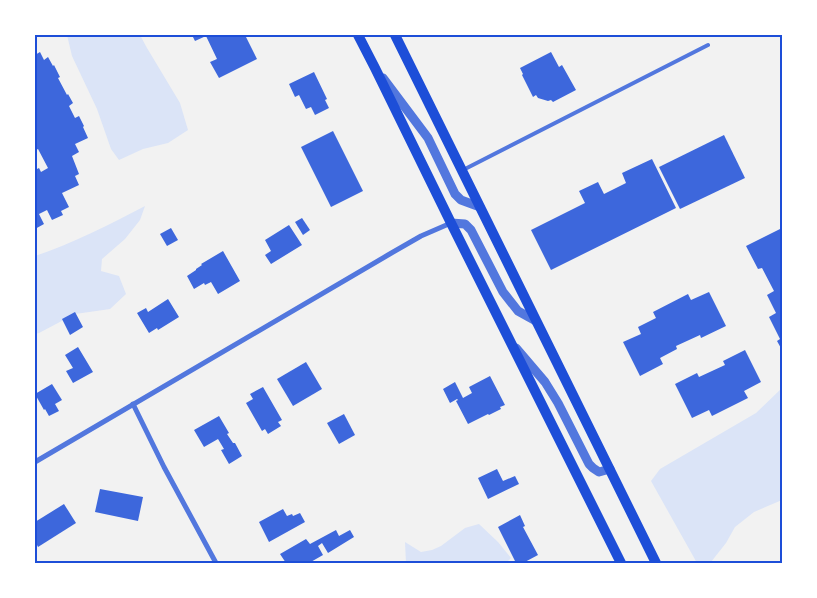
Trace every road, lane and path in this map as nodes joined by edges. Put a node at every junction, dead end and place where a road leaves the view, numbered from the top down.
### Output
1 (358, 35) edge
2 (398, 38) edge
3 (708, 45) dead end
4 (375, 68) junction
5 (463, 170) junction
6 (480, 207) junction
7 (451, 223) junction
8 (536, 320) junction
9 (510, 340) junction
10 (133, 404) junction
11 (35, 462) edge
12 (610, 469) junction
13 (216, 563) edge
14 (620, 563) edge
15 (656, 563) edge

1 - 4 main road
2 - 5 main road
3 - 5 lane
4 - 6 street
4 - 7 main road
5 - 6 main road
6 - 8 main road
7 - 8 street
7 - 9 main road
7 - 10 street
8 - 12 main road
9 - 12 street
9 - 14 main road
10 - 11 street
10 - 13 street
12 - 15 main road

